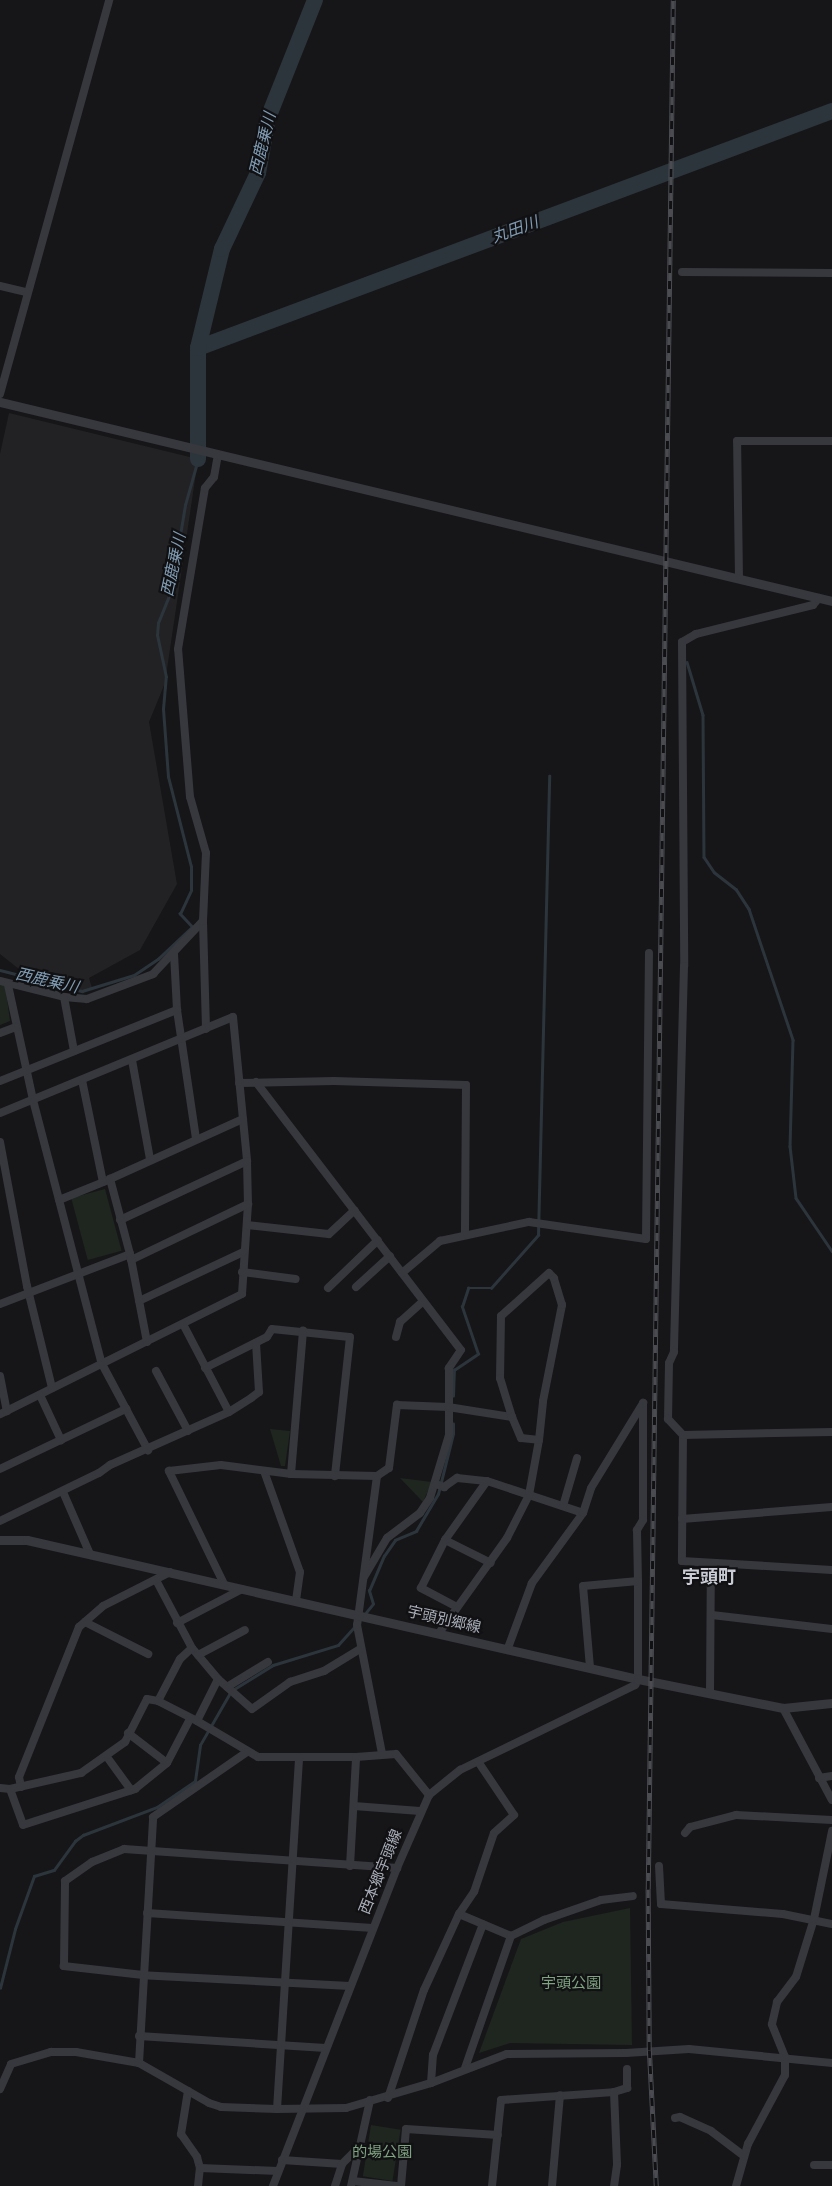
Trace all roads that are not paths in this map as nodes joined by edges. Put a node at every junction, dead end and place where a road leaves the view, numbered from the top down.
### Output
1 (109, 0) edge
2 (682, 272) dead end
3 (832, 272) edge
4 (0, 286) edge
5 (27, 292) junction
6 (0, 394) edge
7 (0, 402) edge
8 (832, 441) edge
9 (216, 454) junction
10 (739, 578) junction
11 (819, 598) junction
12 (832, 601) edge
13 (203, 921) junction
14 (649, 953) dead end
15 (174, 954) junction
16 (0, 981) edge
17 (8, 985) junction
18 (64, 997) junction
19 (177, 1010) junction
20 (16, 1027) junction
21 (206, 1029) junction
22 (0, 1033) edge
23 (181, 1040) junction
24 (74, 1051) junction
25 (132, 1060) junction
26 (27, 1071) junction
27 (82, 1080) junction
28 (0, 1081) edge
29 (256, 1082) junction
30 (239, 1083) junction
31 (33, 1100) junction
32 (0, 1113) edge
33 (244, 1119) junction
34 (196, 1138) junction
35 (0, 1142) edge
36 (150, 1160) junction
37 (247, 1161) junction
38 (106, 1180) junction
39 (59, 1200) junction
40 (248, 1204) junction
41 (355, 1210) junction
42 (120, 1220) junction
43 (247, 1225) junction
44 (465, 1236) junction
45 (378, 1240) junction
46 (243, 1252) junction
47 (390, 1256) junction
48 (130, 1257) junction
49 (242, 1272) junction
50 (402, 1272) junction
51 (79, 1274) junction
52 (296, 1279) dead end
53 (356, 1287) dead end
54 (328, 1288) dead end
55 (30, 1293) junction
56 (139, 1301) junction
57 (423, 1301) junction
58 (0, 1304) edge
59 (183, 1324) junction
60 (303, 1332) junction
61 (396, 1336) dead end
62 (147, 1342) junction
63 (256, 1343) junction
64 (102, 1364) junction
65 (205, 1368) junction
66 (156, 1371) dead end
67 (0, 1376) edge
68 (52, 1388) junction
69 (40, 1395) junction
70 (448, 1407) junction
71 (126, 1409) junction
72 (4, 1412) edge
73 (229, 1412) junction
74 (512, 1417) junction
75 (188, 1431) junction
76 (832, 1432) edge
77 (683, 1435) junction
78 (61, 1440) junction
79 (539, 1440) junction
80 (148, 1450) junction
81 (577, 1458) dead end
82 (0, 1470) edge
83 (264, 1471) junction
84 (291, 1474) junction
85 (335, 1476) junction
86 (377, 1476) junction
87 (487, 1481) junction
88 (436, 1484) junction
89 (63, 1492) junction
90 (529, 1495) junction
91 (563, 1506) junction
92 (832, 1507) edge
93 (583, 1513) junction
94 (682, 1519) junction
95 (0, 1521) edge
96 (0, 1540) edge
97 (445, 1540) junction
98 (90, 1554) junction
99 (491, 1562) junction
100 (711, 1564) junction
101 (832, 1570) edge
102 (170, 1572) junction
103 (364, 1577) junction
104 (156, 1580) junction
105 (638, 1581) junction
106 (224, 1584) junction
107 (242, 1589) junction
108 (296, 1601) junction
109 (457, 1607) junction
110 (359, 1614) junction
111 (712, 1615) junction
112 (84, 1622) junction
113 (177, 1623) junction
114 (832, 1629) edge
115 (246, 1630) dead end
116 (439, 1633) junction
117 (192, 1648) junction
118 (508, 1648) junction
119 (360, 1649) junction
120 (148, 1654) dead end
121 (198, 1655) junction
122 (268, 1662) dead end
123 (590, 1668) junction
124 (218, 1679) junction
125 (638, 1679) junction
126 (227, 1687) junction
127 (710, 1693) junction
128 (158, 1701) junction
129 (832, 1703) edge
130 (783, 1708) junction
131 (193, 1720) junction
132 (128, 1733) junction
133 (248, 1752) junction
134 (382, 1754) junction
135 (107, 1757) junction
136 (356, 1757) junction
137 (299, 1758) junction
138 (167, 1763) junction
139 (478, 1763) junction
140 (832, 1776) edge
141 (819, 1778) junction
142 (21, 1787) junction
143 (0, 1788) edge
144 (10, 1789) junction
145 (131, 1790) junction
146 (428, 1795) junction
147 (832, 1800) edge
148 (354, 1806) junction
149 (420, 1811) junction
150 (832, 1820) edge
151 (832, 1831) edge
152 (685, 1833) dead end
153 (152, 1853) junction
154 (292, 1863) junction
155 (350, 1866) junction
156 (659, 1866) dead end
157 (396, 1868) junction
158 (633, 1896) dead end
159 (147, 1914) junction
160 (460, 1914) junction
161 (814, 1919) junction
162 (290, 1922) junction
163 (482, 1924) junction
164 (832, 1924) edge
165 (374, 1928) junction
166 (511, 1936) junction
167 (143, 1975) junction
168 (285, 1984) junction
169 (350, 1986) junction
170 (139, 2036) junction
171 (282, 2044) junction
172 (326, 2048) junction
173 (785, 2057) junction
174 (139, 2063) junction
175 (832, 2063) edge
176 (465, 2068) junction
177 (627, 2069) dead end
178 (432, 2083) junction
179 (0, 2089) edge
180 (188, 2092) junction
181 (614, 2092) junction
182 (560, 2095) junction
183 (388, 2098) junction
184 (370, 2100) junction
185 (276, 2109) junction
186 (304, 2109) junction
187 (675, 2118) dead end
188 (498, 2135) junction
189 (361, 2145) junction
190 (744, 2156) junction
191 (282, 2160) junction
192 (342, 2164) junction
193 (814, 2165) dead end
194 (832, 2165) edge
195 (200, 2168) junction
196 (278, 2171) junction
197 (352, 2183) edge
198 (198, 2186) edge
199 (272, 2186) edge
200 (335, 2186) edge
201 (399, 2186) edge
202 (492, 2186) edge
203 (552, 2186) edge
204 (614, 2186) edge
205 (736, 2186) edge

1 - 5 street
2 - 3 street
4 - 5 street
5 - 6 street
7 - 9 street
8 - 10 street
9 - 10 street
9 - 13 street
10 - 11 street
11 - 12 street
11 - 77 street
13 - 15 street
13 - 21 street
14 - 44 street
15 - 18 street
15 - 19 street
16 - 17 street
17 - 18 street
17 - 20 street
18 - 24 street
19 - 23 street
19 - 24 street
20 - 22 street
20 - 26 street
21 - 23 street
21 - 30 street
23 - 25 street
23 - 34 street
24 - 26 street
25 - 27 street
25 - 36 street
26 - 28 street
26 - 31 street
27 - 31 street
27 - 38 street
29 - 30 street
29 - 41 street
29 - 44 street
30 - 33 street
31 - 32 street
31 - 39 street
33 - 34 street
33 - 37 street
34 - 36 street
35 - 55 street
36 - 38 street
37 - 40 street
37 - 42 street
38 - 39 street
38 - 42 street
39 - 51 street
40 - 43 street
40 - 48 street
41 - 43 street
41 - 45 street
42 - 48 street
43 - 46 street
44 - 50 street
45 - 47 street
45 - 54 street
46 - 49 street
46 - 56 street
47 - 50 street
47 - 53 street
48 - 51 street
48 - 56 street
49 - 52 street
49 - 59 street
50 - 57 street
51 - 55 street
51 - 64 street
55 - 58 street
55 - 68 street
56 - 62 street
57 - 61 street
57 - 70 street
59 - 62 street
59 - 65 street
60 - 63 street
60 - 84 street
60 - 85 street
62 - 64 street
63 - 65 street
63 - 73 street
64 - 68 street
64 - 71 street
65 - 73 street
66 - 75 street
67 - 72 street
68 - 69 street
69 - 72 street
69 - 78 street
70 - 74 street
70 - 86 street
70 - 88 street
71 - 78 street
71 - 80 street
73 - 75 street
74 - 79 street
74 - 79 street
75 - 80 street
76 - 77 street
77 - 94 street
78 - 82 street
79 - 90 street
80 - 89 street
81 - 91 street
83 - 84 street
83 - 106 street
83 - 108 street
84 - 85 street
85 - 86 street
86 - 103 street
87 - 88 street
87 - 90 street
87 - 97 street
88 - 103 street
89 - 95 street
89 - 98 street
90 - 91 street
90 - 99 street
91 - 93 street
92 - 94 street
93 - 105 street
93 - 118 street
94 - 100 street
96 - 98 street
97 - 99 street
97 - 109 street
98 - 102 street
99 - 109 street
100 - 101 street
100 - 111 street
102 - 104 street
102 - 106 street
103 - 110 street
104 - 112 street
104 - 113 street
105 - 123 street
105 - 125 street
106 - 107 street, 宇頭別郷線
107 - 108 street, 宇頭別郷線
107 - 113 street
108 - 110 street, 宇頭別郷線
109 - 116 street
110 - 116 street, 宇頭別郷線
110 - 119 street
111 - 114 street
111 - 127 street
112 - 120 street
112 - 142 street
113 - 117 street
115 - 121 street
116 - 118 street, 宇頭別郷線
117 - 121 street
117 - 128 street
118 - 123 street, 宇頭別郷線
119 - 126 street
119 - 134 street
121 - 124 street
122 - 126 street
123 - 125 street, 宇頭別郷線
124 - 126 street
124 - 131 street
125 - 127 street, 宇頭別郷線
125 - 139 street, 西本郷宇頭線
127 - 130 street
128 - 131 street
128 - 132 street
129 - 130 street
130 - 141 street
131 - 133 street
131 - 138 street
132 - 135 street
132 - 138 street
133 - 137 street
133 - 153 street
134 - 136 street
134 - 146 street
135 - 142 street
135 - 145 street
136 - 137 street
136 - 148 street
137 - 154 street
138 - 145 street
139 - 146 street, 西本郷宇頭線
139 - 160 street
140 - 141 street
141 - 147 street
142 - 144 street
143 - 144 street
144 - 145 street
146 - 149 street, 西本郷宇頭線
148 - 149 street
148 - 155 street
149 - 157 street, 西本郷宇頭線
150 - 152 street
151 - 161 street
153 - 154 street
153 - 159 street
153 - 167 street
154 - 155 street
154 - 162 street
155 - 157 street
156 - 161 street
157 - 165 street, 西本郷宇頭線
158 - 166 street
159 - 162 street
159 - 167 street
160 - 163 street
160 - 183 street
161 - 164 street
161 - 173 street
162 - 165 street
162 - 168 street
163 - 166 street
163 - 178 street
165 - 169 street, 西本郷宇頭線
166 - 176 street
167 - 168 street
167 - 170 street
168 - 169 street
168 - 171 street
169 - 172 street, 西本郷宇頭線
170 - 171 street
170 - 174 street
171 - 172 street
171 - 185 street
172 - 186 street, 西本郷宇頭線
173 - 175 street
173 - 176 street
173 - 190 street
174 - 179 street
174 - 180 street
176 - 178 street
177 - 181 street
178 - 183 street
180 - 185 street
180 - 195 street
181 - 182 street
181 - 204 street
182 - 188 street
182 - 203 street
183 - 184 street
184 - 186 street
184 - 189 street
185 - 186 street
186 - 191 street, 西本郷宇頭線
187 - 190 street
188 - 201 street
188 - 202 street
189 - 192 street
189 - 197 street
190 - 205 street
191 - 192 street
191 - 196 street, 西本郷宇頭線
192 - 200 street
193 - 194 street
195 - 196 street
195 - 198 street
196 - 199 street, 西本郷宇頭線
197 - 201 street

